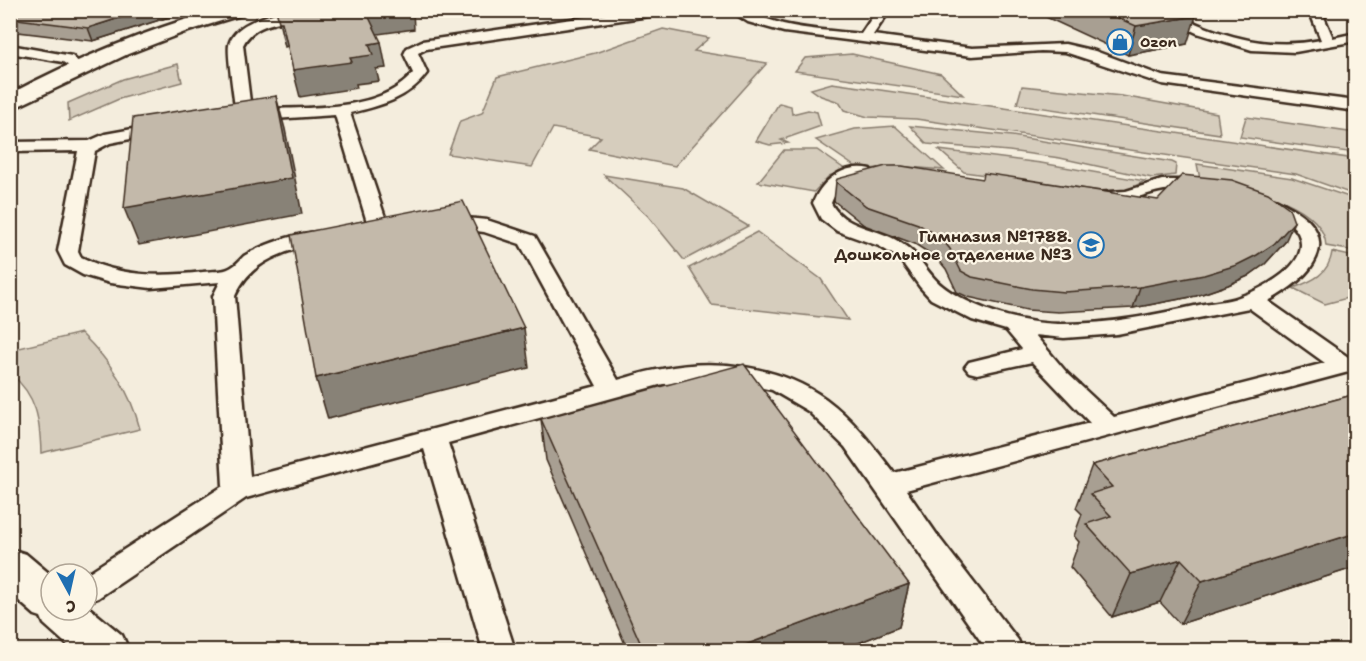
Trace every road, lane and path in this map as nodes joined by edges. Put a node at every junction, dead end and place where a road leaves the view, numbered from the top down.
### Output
1 (238, 10) edge
2 (306, 10) edge
3 (662, 10) edge
4 (735, 10) edge
5 (884, 10) edge
6 (1153, 10) edge
7 (1315, 10) edge
8 (1356, 37) edge
9 (865, 38) junction
10 (1328, 42) junction
11 (10, 49) edge
12 (78, 68) junction
13 (10, 103) edge
14 (1356, 106) edge
15 (341, 110) junction
16 (244, 116) junction
17 (223, 119) edge
18 (181, 126) edge
19 (91, 146) junction
20 (10, 147) edge
21 (880, 171) edge
22 (1218, 187) edge
23 (1087, 195) edge
24 (1248, 195) edge
25 (426, 222) edge
26 (235, 274) junction
27 (1252, 300) junction
28 (1014, 326) junction
29 (1038, 353) junction
30 (1350, 364) edge
31 (977, 367) dead end
32 (610, 390) junction
33 (1109, 427) junction
34 (433, 437) junction
35 (887, 485) junction
36 (237, 490) junction
37 (10, 566) edge
38 (99, 581) edge
39 (39, 591) edge
40 (73, 622) edge
41 (105, 651) edge
42 (499, 651) edge
43 (1006, 651) edge

1 - 12 street
2 - 16 lane
3 - 15 lane
4 - 9 lane
5 - 9 lane
6 - 10 lane
7 - 10 lane
8 - 10 lane
9 - 14 lane
11 - 12 lane
12 - 13 street
15 - 16 lane
15 - 26 lane
16 - 17 lane
18 - 19 lane
19 - 20 lane
19 - 26 lane
21 - 28 lane
22 - 23 lane
24 - 27 lane
25 - 32 lane
26 - 36 lane
27 - 28 lane
27 - 30 lane
28 - 29 lane
29 - 31 lane
29 - 33 lane
30 - 33 lane
32 - 34 lane
32 - 35 lane
33 - 35 lane
34 - 36 lane
34 - 42 lane
35 - 43 lane
36 - 38 lane
37 - 39 street
40 - 41 street

